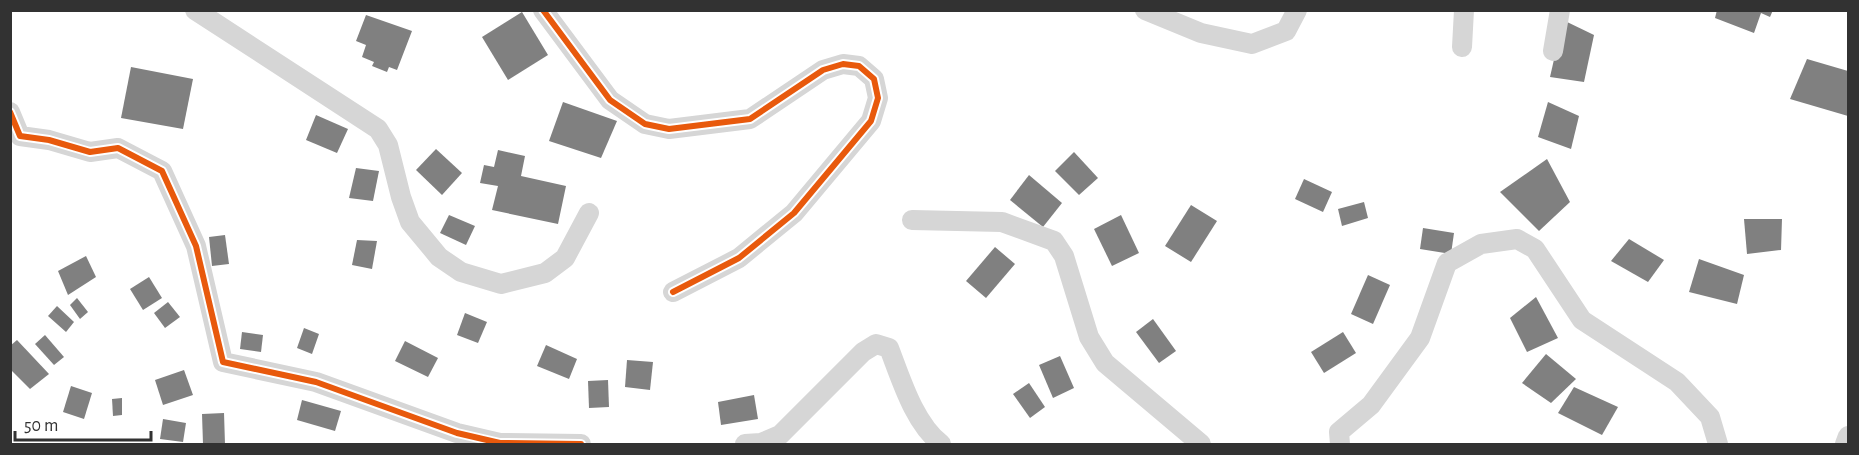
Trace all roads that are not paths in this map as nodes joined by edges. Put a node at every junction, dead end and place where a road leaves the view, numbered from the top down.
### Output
1 (195, 10) edge
2 (543, 10) edge
3 (1145, 10) edge
4 (1297, 10) edge
5 (1464, 10) edge
6 (1560, 10) edge
7 (1462, 47) dead end
8 (1553, 51) dead end
9 (10, 111) edge
10 (590, 213) dead end
11 (912, 220) dead end
12 (673, 292) dead end
13 (1848, 436) edge
14 (581, 444) edge
15 (745, 444) edge
16 (941, 444) edge
17 (1201, 444) edge
18 (1340, 444) edge
19 (1718, 444) edge
20 (1845, 444) edge

1 - 10 street
2 - 12 street
3 - 4 street
5 - 7 street
6 - 8 street
9 - 14 street
11 - 17 street
13 - 20 street
15 - 16 street
18 - 19 street

